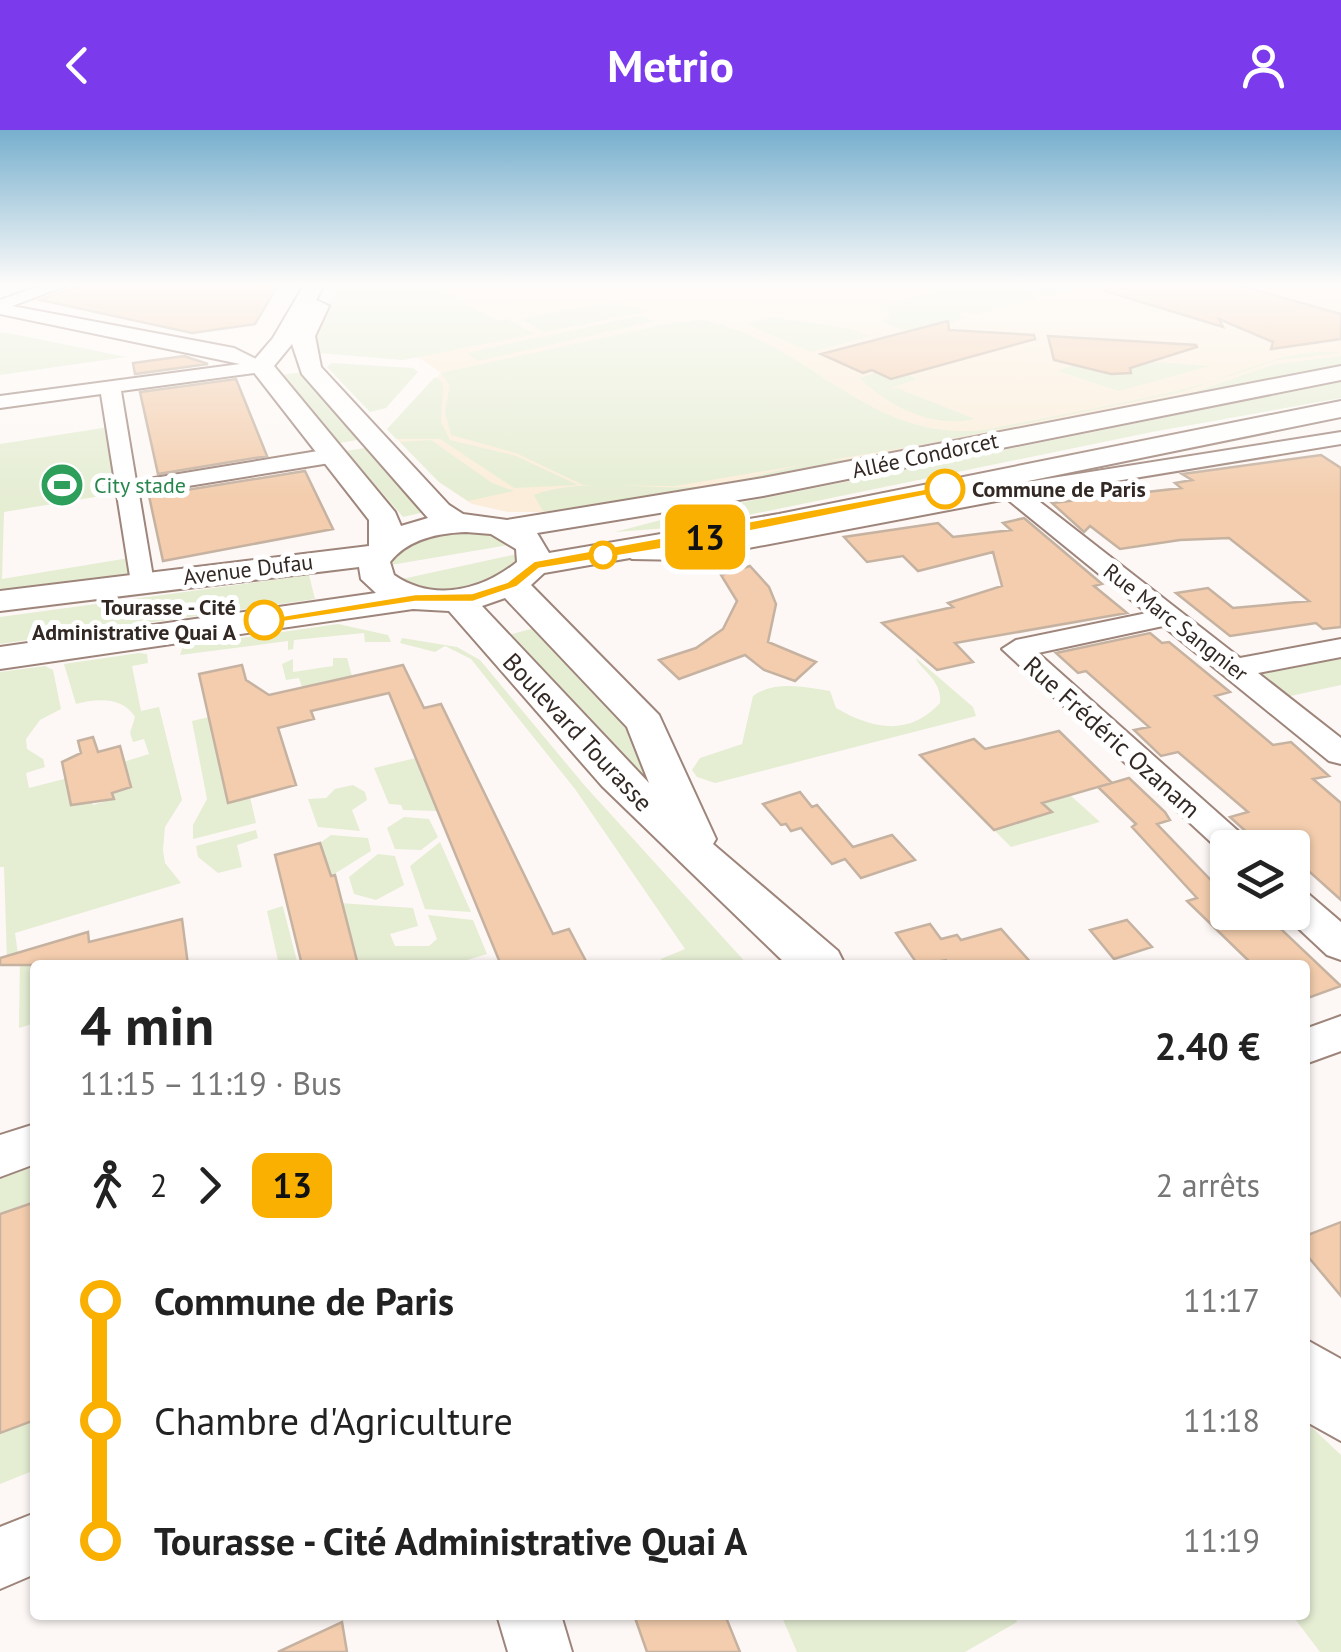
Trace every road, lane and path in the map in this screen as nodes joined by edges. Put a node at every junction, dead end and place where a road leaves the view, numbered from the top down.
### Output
1 (243, 356) edge
2 (269, 356) edge
3 (306, 356) edge
4 (265, 361) junction
5 (307, 362) junction
6 (1341, 372) edge
7 (110, 386) junction
8 (0, 402) edge
9 (1341, 409) edge
10 (362, 423) junction
11 (318, 432) junction
12 (1341, 438) edge
13 (1316, 443) junction
14 (336, 455) junction
15 (1341, 458) edge
16 (127, 489) junction
17 (1012, 491) junction
18 (456, 523) junction
19 (507, 529) junction
20 (383, 549) junction
21 (632, 551) junction
22 (523, 575) junction
23 (141, 583) junction
24 (415, 598) junction
25 (458, 600) junction
26 (0, 601) edge
27 (1167, 617) junction
28 (1341, 648) edge
29 (0, 658) edge
30 (1236, 668) junction
31 (1341, 754) edge
32 (1214, 830) edge
33 (702, 860) junction
34 (1310, 917) edge
35 (1341, 945) edge
36 (811, 960) edge
37 (1341, 1034) edge
38 (1310, 1045) edge
39 (30, 1146) edge
40 (0, 1156) edge
41 (1310, 1378) edge
42 (1341, 1406) edge
43 (30, 1545) edge
44 (0, 1558) edge
45 (530, 1620) edge
46 (540, 1652) edge

1 - 4 street
2 - 4 main road
3 - 5 main road
4 - 5 street
4 - 7 street
4 - 11 main road
5 - 10 main road
6 - 19 main road, Allée Condorcet
7 - 8 street
7 - 16 street
9 - 21 main road, Allée Condorcet
10 - 11 main road
10 - 18 main road
11 - 14 main road
12 - 13 street
13 - 15 street
13 - 17 street
14 - 16 street
14 - 20 main road
16 - 23 street
17 - 21 street
17 - 27 street, Rue Marc Sangnier
18 - 19 main road, Allée Condorcet
18 - 20 main road, Avenue Dufau
19 - 22 main road, Boulevard Tourasse
20 - 23 main road, Avenue Dufau
20 - 24 main road
21 - 22 main road, Allée Condorcet
22 - 25 main road, Allée Condorcet
22 - 33 main road, Boulevard Tourasse
23 - 26 main road, Avenue Dufau
24 - 25 main road, Allée Condorcet
24 - 29 main road, Allée Condorcet
25 - 33 main road, Boulevard Tourasse
27 - 30 street, Rue Marc Sangnier
27 - 32 street, Rue Frédéric Ozanam
28 - 30 street
30 - 31 street, Rue Marc Sangnier
33 - 36 main road, Boulevard Tourasse
34 - 35 street
37 - 38 street
39 - 40 street
41 - 42 main road
43 - 44 street
45 - 46 street

